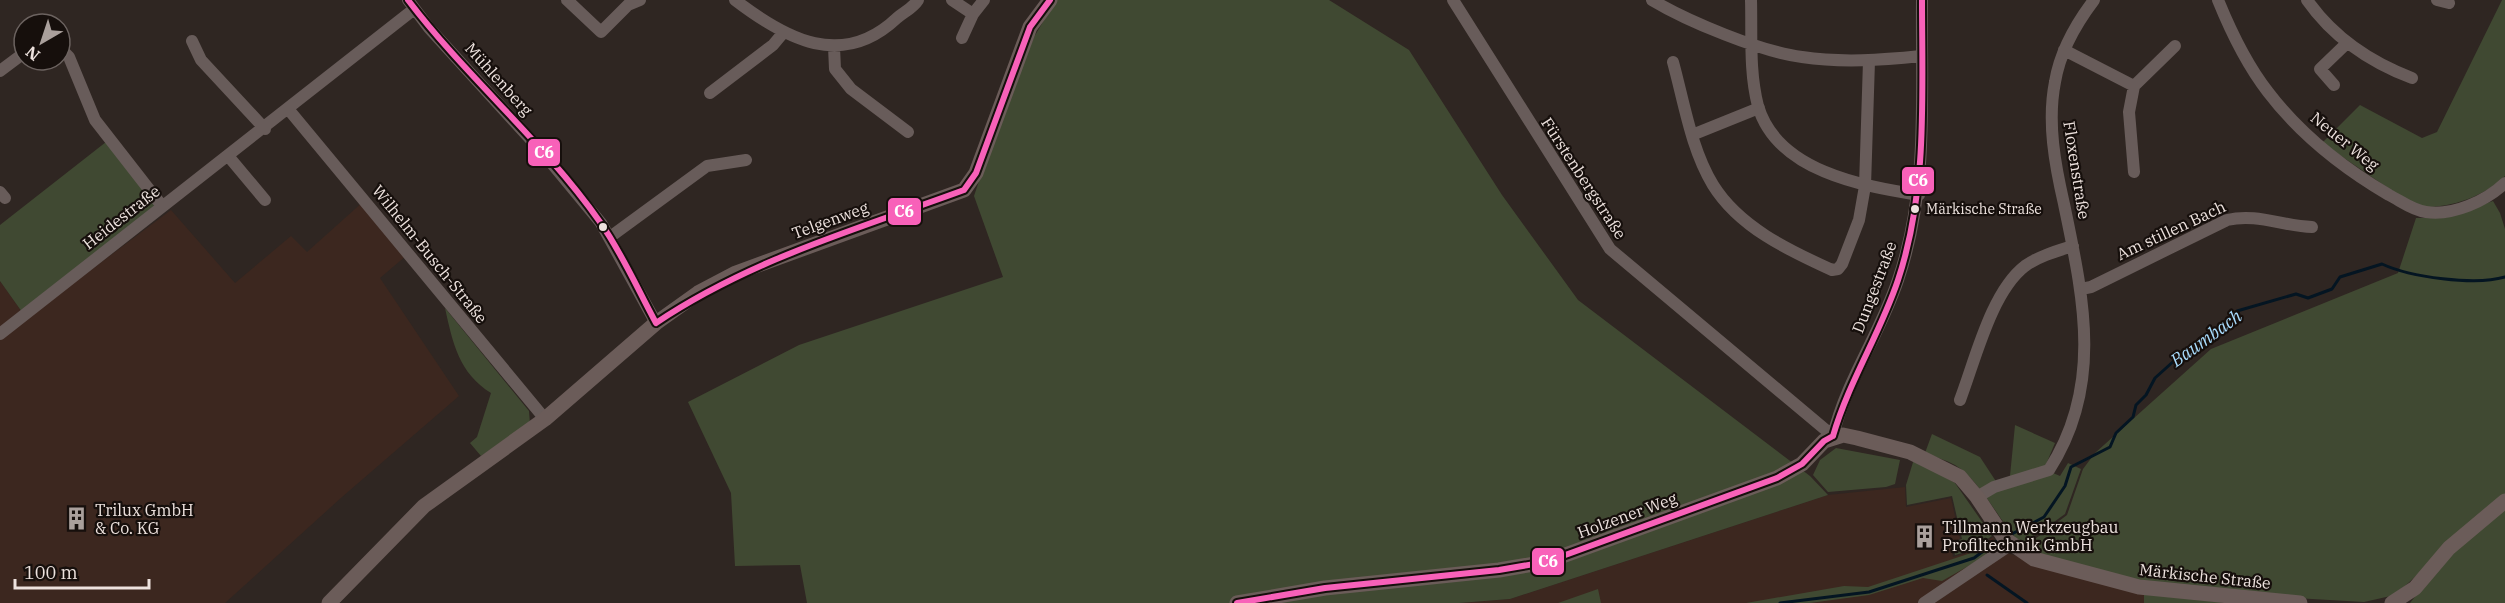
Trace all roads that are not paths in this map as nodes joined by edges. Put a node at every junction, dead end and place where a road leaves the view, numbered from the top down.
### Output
1 (567, 0) edge
2 (640, 0) edge
3 (735, 0) edge
4 (918, 0) edge
5 (952, 0) edge
6 (984, 0) edge
7 (1050, 0) edge
8 (1453, 0) edge
9 (1652, 0) edge
10 (1751, 0) edge
11 (1922, 0) edge
12 (2094, 0) edge
13 (2218, 0) edge
14 (2307, 0) edge
15 (411, 5) edge
16 (973, 14) junction
17 (783, 33) junction
18 (962, 38) dead end
19 (192, 41) dead end
20 (1750, 42) junction
21 (2347, 43) junction
22 (2175, 46) dead end
23 (834, 47) junction
24 (2064, 50) junction
25 (1921, 56) junction
26 (1869, 61) junction
27 (1673, 62) dead end
28 (72, 64) edge
29 (2412, 78) dead end
30 (2334, 85) dead end
31 (2134, 86) junction
32 (710, 93) dead end
33 (1759, 108) junction
34 (290, 110) junction
35 (265, 129) junction
36 (908, 132) dead end
37 (1692, 135) junction
38 (229, 157) junction
39 (746, 160) dead end
40 (2134, 172) dead end
41 (2505, 183) edge
42 (1865, 186) junction
43 (1919, 195) junction
44 (266, 200) dead end
45 (162, 206) junction
46 (2312, 226) dead end
47 (610, 237) junction
48 (2073, 246) junction
49 (2081, 289) junction
50 (656, 323) junction
51 (0, 334) edge
52 (1960, 400) dead end
53 (545, 419) junction
54 (1833, 436) junction
55 (1977, 497) junction
56 (2505, 501) edge
57 (2010, 545) junction
58 (328, 603) edge
59 (1237, 603) edge
60 (1924, 603) edge
61 (2300, 603) edge
62 (2392, 603) edge

1 - 2 street
3 - 17 street
4 - 23 street
5 - 16 street
6 - 16 street
7 - 50 main road, Telgenweg
8 - 54 street, Fürstenbergstraße
9 - 20 street
10 - 20 street
11 - 25 street, Dungestraße
12 - 24 street, Floxenstraße
13 - 41 street, Neuer Weg
14 - 21 street
15 - 34 street, Heidestraße
15 - 47 street, Mühlenberg
16 - 18 street
17 - 23 street
17 - 32 street
19 - 35 street
20 - 26 street
20 - 33 street
21 - 29 street
21 - 30 street
22 - 31 street
23 - 36 street
24 - 31 street
24 - 48 street, Floxenstraße
25 - 26 street
25 - 43 street, Dungestraße
26 - 42 street
27 - 37 street
28 - 45 street
31 - 40 street
33 - 37 street
33 - 42 street
34 - 35 street, Heidestraße
34 - 53 street, Wilhelm-Busch-Straße
35 - 38 street, Heidestraße
37 - 42 street
38 - 44 street
38 - 45 street, Heidestraße
39 - 47 street
42 - 43 street
43 - 54 street, Dungestraße
45 - 51 street, Heidestraße
46 - 49 street, Am stillen Bach
47 - 50 street, Mühlenberg
48 - 49 street, Floxenstraße
48 - 52 street
49 - 55 street, Floxenstraße
50 - 53 main road, Telgenweg
53 - 58 main road, Telgenweg
54 - 55 main road, Märkische Straße
54 - 59 main road, Holzener Weg
55 - 57 main road, Märkische Straße
56 - 62 main road
57 - 60 street
57 - 61 main road, Märkische Straße

